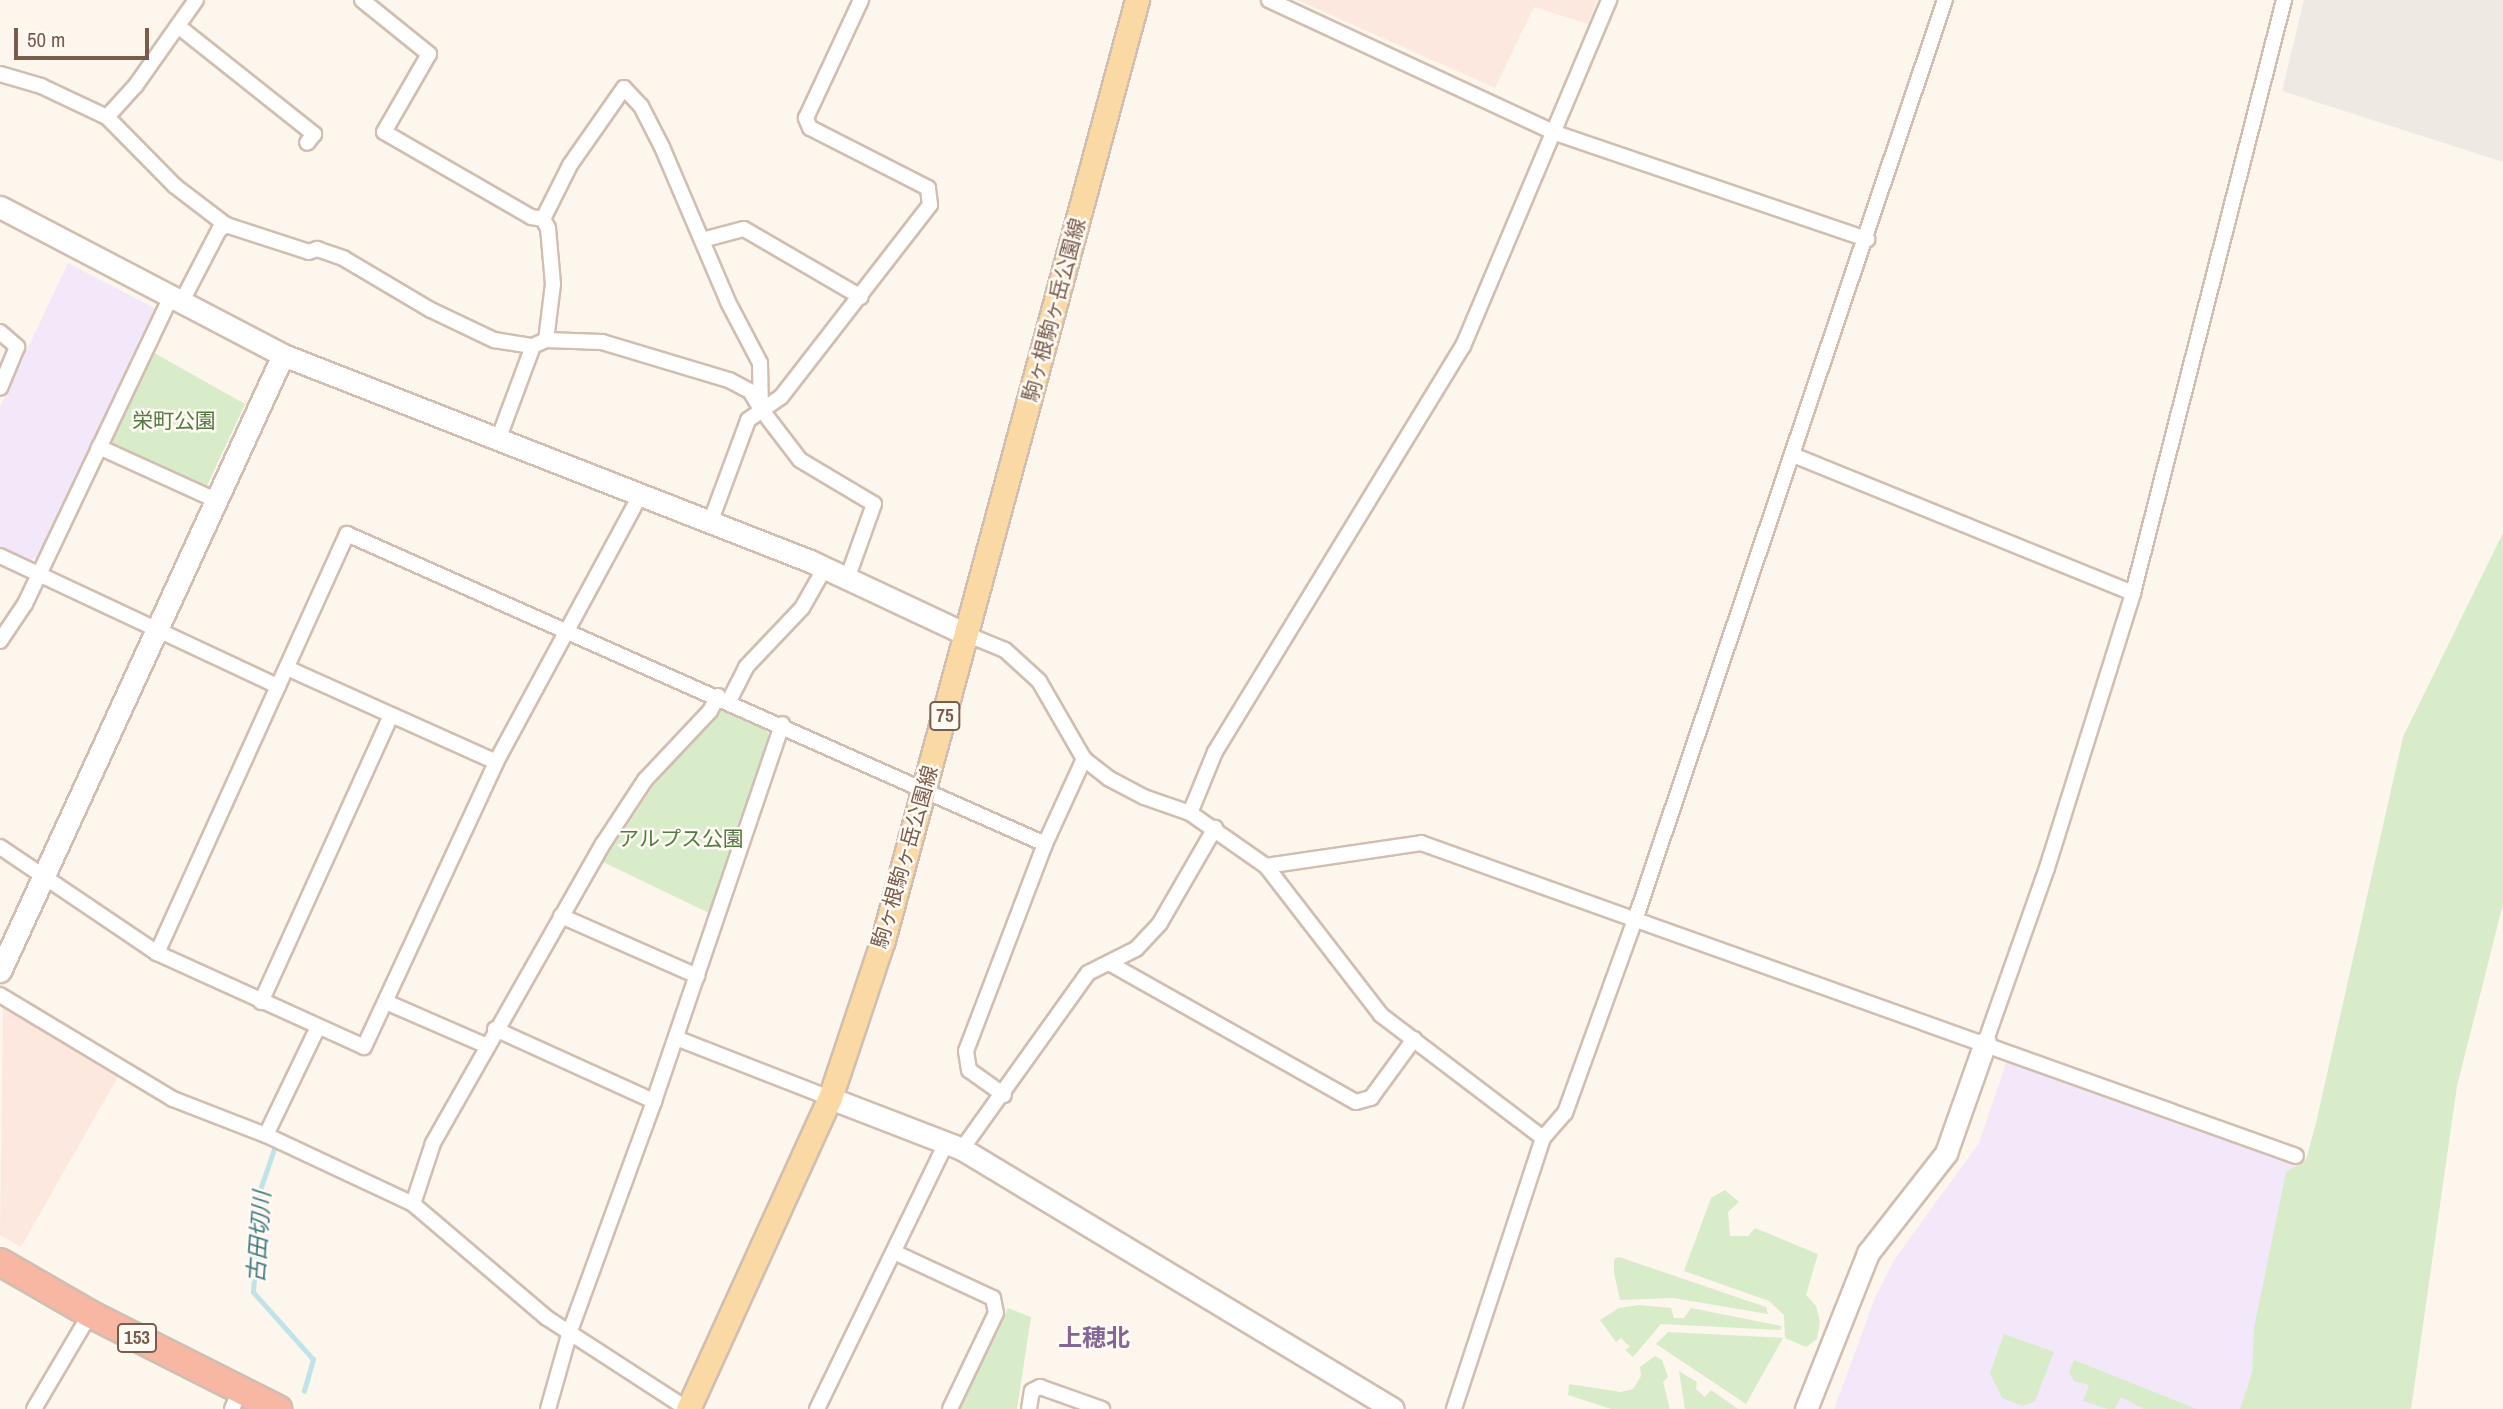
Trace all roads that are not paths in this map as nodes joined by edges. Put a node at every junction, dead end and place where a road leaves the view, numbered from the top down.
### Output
1 (196, 0) edge
2 (362, 0) edge
3 (861, 0) edge
4 (1137, 0) edge
5 (1269, 0) edge
6 (1609, 0) edge
7 (1945, 0) edge
8 (2284, 0) edge
9 (178, 26) junction
10 (0, 74) edge
11 (107, 117) junction
12 (1555, 133) junction
13 (307, 143) dead end
14 (0, 207) edge
15 (543, 219) junction
16 (226, 225) junction
17 (1867, 239) junction
18 (702, 240) junction
19 (861, 297) junction
20 (176, 300) junction
21 (0, 332) edge
22 (540, 343) junction
23 (283, 355) junction
24 (0, 388) edge
25 (761, 409) junction
26 (498, 440) junction
27 (99, 447) junction
28 (1793, 455) junction
29 (639, 496) junction
30 (218, 502) junction
31 (710, 523) junction
32 (0, 556) edge
33 (823, 570) junction
34 (38, 574) junction
35 (847, 579) junction
36 (2133, 593) junction
37 (568, 629) junction
38 (158, 631) junction
39 (966, 634) junction
40 (0, 641) edge
41 (287, 668) junction
42 (278, 686) junction
43 (723, 699) junction
44 (391, 715) junction
45 (782, 724) junction
46 (1084, 759) junction
47 (496, 762) junction
48 (925, 791) junction
49 (1190, 813) junction
50 (1214, 828) junction
51 (1045, 844) junction
52 (0, 847) edge
53 (1266, 866) junction
54 (43, 877) junction
55 (561, 916) junction
56 (1636, 917) junction
57 (157, 953) junction
58 (1109, 963) junction
59 (0, 971) edge
60 (697, 976) junction
61 (0, 995) edge
62 (261, 1002) junction
63 (386, 1002) junction
64 (318, 1027) junction
65 (495, 1030) junction
66 (676, 1038) junction
67 (1413, 1039) junction
68 (1985, 1043) junction
69 (485, 1045) junction
70 (1004, 1095) junction
71 (830, 1098) junction
72 (654, 1101) junction
73 (266, 1135) junction
74 (1543, 1138) junction
75 (955, 1145) junction
76 (2296, 1156) dead end
77 (413, 1204) junction
78 (896, 1253) junction
79 (0, 1262) edge
80 (90, 1314) junction
81 (569, 1331) junction
82 (236, 1400) edge
83 (34, 1409) edge
84 (278, 1409) edge
85 (548, 1409) edge
86 (687, 1409) edge
87 (817, 1409) edge
88 (950, 1409) edge
89 (1029, 1409) edge
90 (1102, 1409) edge
91 (1393, 1409) edge
92 (1454, 1409) edge
93 (1806, 1409) edge

1 - 9 street
2 - 15 street
3 - 19 street
4 - 39 main road, 駒ヶ根駒ヶ岳公園線 / 75
5 - 12 street
6 - 12 street
7 - 17 street
8 - 36 street
9 - 11 street
9 - 13 street
10 - 11 street
11 - 16 street
12 - 17 street
12 - 49 street
14 - 20 street
15 - 18 street
15 - 22 street
16 - 20 street
16 - 22 street
17 - 28 street
18 - 19 street
18 - 25 street
19 - 25 street
20 - 23 street
20 - 27 street
21 - 24 street
22 - 25 street
22 - 26 street
23 - 26 street
23 - 30 street
25 - 31 street
25 - 35 street
26 - 29 street
27 - 30 street
27 - 34 street
28 - 36 street
28 - 56 street
29 - 31 street
29 - 37 street
30 - 38 street
31 - 33 street
32 - 34 street
33 - 35 street
33 - 43 street
34 - 38 street
34 - 40 street
35 - 39 street
36 - 68 street
37 - 41 street
37 - 43 street
37 - 47 street
38 - 42 street
38 - 54 street
39 - 46 street
39 - 48 main road, 駒ヶ根駒ヶ岳公園線 / 75
41 - 42 street
41 - 44 street
42 - 57 street
43 - 45 street
43 - 55 street
44 - 47 street
44 - 62 street
45 - 48 street
45 - 60 street
46 - 49 street
46 - 51 street
47 - 63 street
48 - 51 street
48 - 71 main road, 駒ヶ根駒ヶ岳公園線 / 75
49 - 50 street
50 - 53 street
50 - 58 street
51 - 70 street
52 - 54 street
53 - 56 street
53 - 67 street
54 - 57 street
54 - 59 street
55 - 60 street
55 - 65 street
56 - 68 street
56 - 74 street
57 - 62 street
58 - 67 street
58 - 70 street
60 - 66 street
61 - 73 street
62 - 64 street
63 - 64 street
63 - 69 street
64 - 73 street
65 - 69 street
65 - 72 street
66 - 71 street
66 - 72 street
67 - 74 street
68 - 76 street
68 - 93 street
69 - 77 street
70 - 75 street
71 - 75 street
71 - 86 main road, 駒ヶ根駒ヶ岳公園線 / 75
72 - 81 street
73 - 77 street
74 - 92 street
75 - 78 street
75 - 91 street
77 - 81 street
78 - 87 street
78 - 88 street
79 - 80 highway, 153
80 - 82 highway, 153
80 - 83 street
81 - 85 street
81 - 86 street
82 - 84 highway, 153
89 - 90 street

